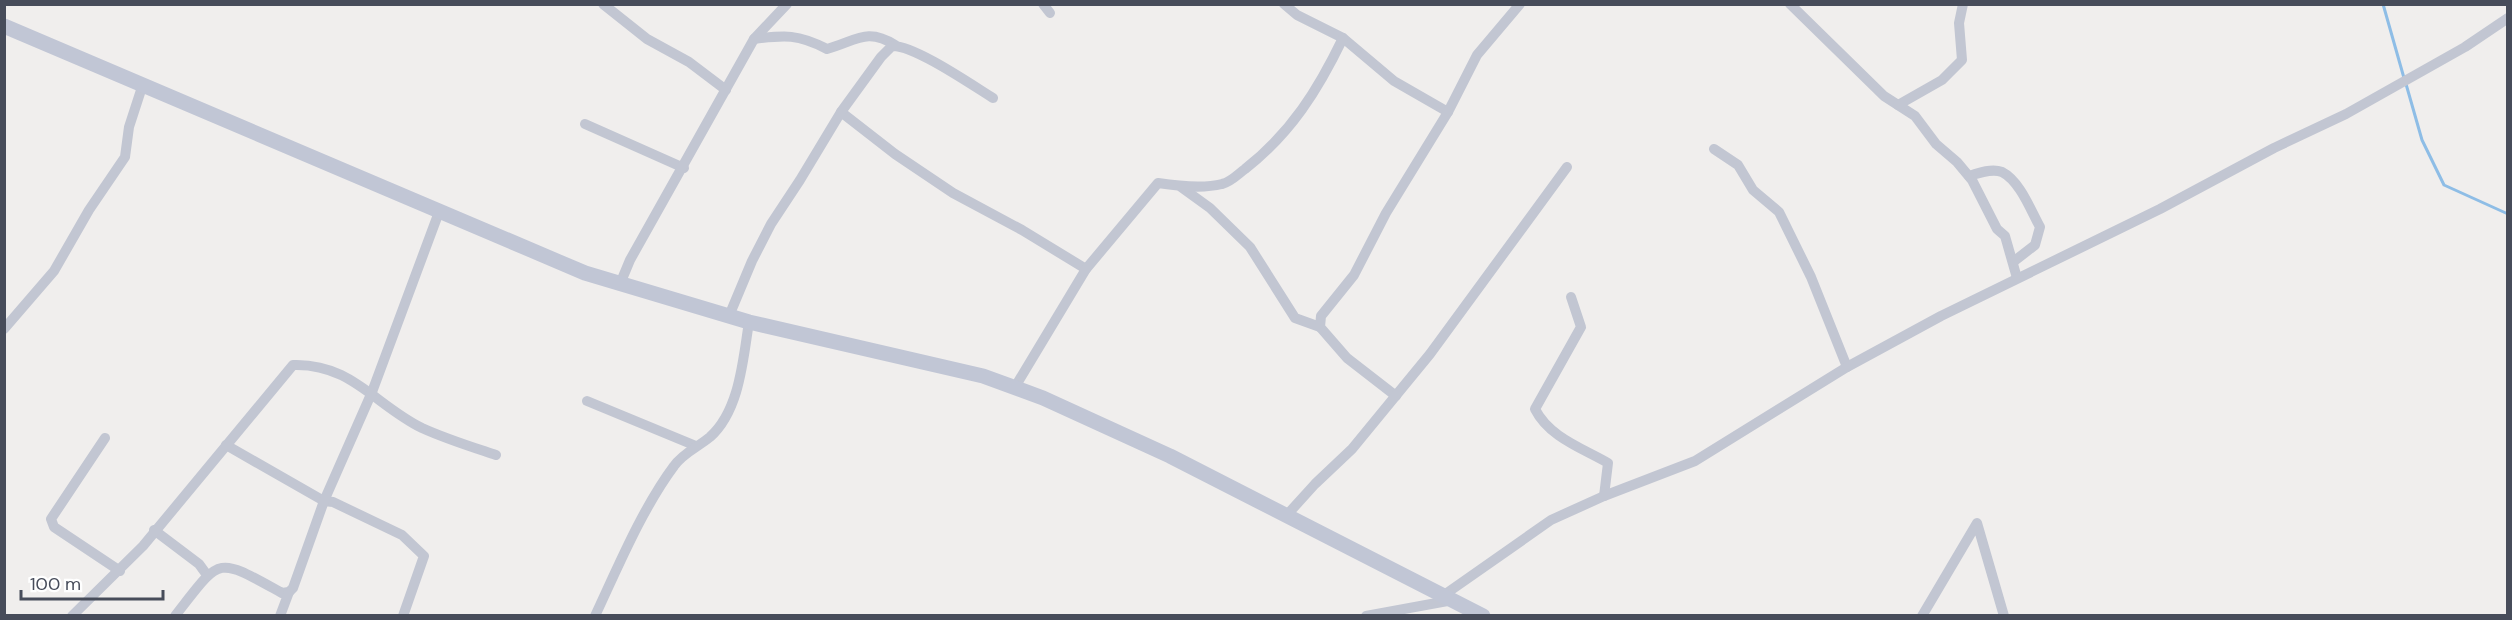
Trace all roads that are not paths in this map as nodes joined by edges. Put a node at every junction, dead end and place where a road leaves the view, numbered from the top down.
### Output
1 (603, 4) edge
2 (787, 4) edge
3 (1284, 4) edge
4 (1520, 4) edge
5 (1790, 4) edge
6 (1962, 4) edge
7 (2508, 18) edge
8 (4, 26) edge
9 (1343, 38) junction
10 (754, 39) junction
11 (895, 45) junction
12 (142, 84) junction
13 (726, 90) junction
14 (993, 98) dead end
15 (1898, 105) junction
16 (841, 112) junction
17 (1448, 112) junction
18 (585, 124) dead end
19 (1714, 149) dead end
20 (1567, 167) dead end
21 (684, 168) junction
22 (1969, 176) junction
23 (1181, 187) junction
24 (439, 212) junction
25 (2013, 262) junction
26 (1086, 269) junction
27 (2017, 278) junction
28 (620, 284) junction
29 (1571, 297) dead end
30 (729, 316) junction
31 (749, 322) junction
32 (1320, 327) junction
33 (4, 329) edge
34 (1847, 367) junction
35 (1015, 387) junction
36 (372, 392) junction
37 (1396, 396) junction
38 (587, 401) dead end
39 (105, 438) dead end
40 (226, 445) junction
41 (696, 446) junction
42 (496, 455) dead end
43 (1604, 496) junction
44 (324, 501) junction
45 (1286, 516) junction
46 (154, 530) junction
47 (120, 571) junction
48 (207, 574) junction
49 (289, 592) junction
50 (1445, 599) junction
51 (72, 615) edge
52 (175, 615) edge
53 (280, 615) edge
54 (403, 615) edge
55 (595, 615) edge
56 (1366, 615) edge
57 (1428, 615) edge
58 (1484, 615) edge
59 (1922, 615) edge
60 (2004, 615) edge

1 - 13 street
2 - 10 street
3 - 9 street
4 - 17 street
5 - 15 street
6 - 15 street
7 - 27 street
8 - 12 main road
9 - 17 street
9 - 23 street
10 - 11 street
10 - 13 street
11 - 14 street
11 - 16 street
12 - 24 main road
12 - 33 street
13 - 21 street
15 - 22 street
16 - 26 street
16 - 30 street
17 - 32 street
18 - 21 street
19 - 34 street
20 - 37 street
21 - 28 street
22 - 25 street
22 - 25 street
23 - 26 street
23 - 32 street
24 - 28 main road
24 - 36 street
25 - 27 street
26 - 35 street
27 - 34 street
28 - 30 main road
29 - 43 street
30 - 31 main road
31 - 35 main road
31 - 41 street
32 - 37 street
34 - 43 street
35 - 45 main road
36 - 40 street
36 - 42 street
36 - 44 street
37 - 45 street
38 - 41 street
39 - 47 street
40 - 44 street
40 - 46 street
41 - 55 street
43 - 50 street
44 - 49 street
44 - 54 street
45 - 50 main road
46 - 47 street
46 - 48 street
47 - 51 street
48 - 49 street
48 - 52 street
49 - 53 street
50 - 56 street
50 - 57 street
50 - 58 main road
59 - 60 street

